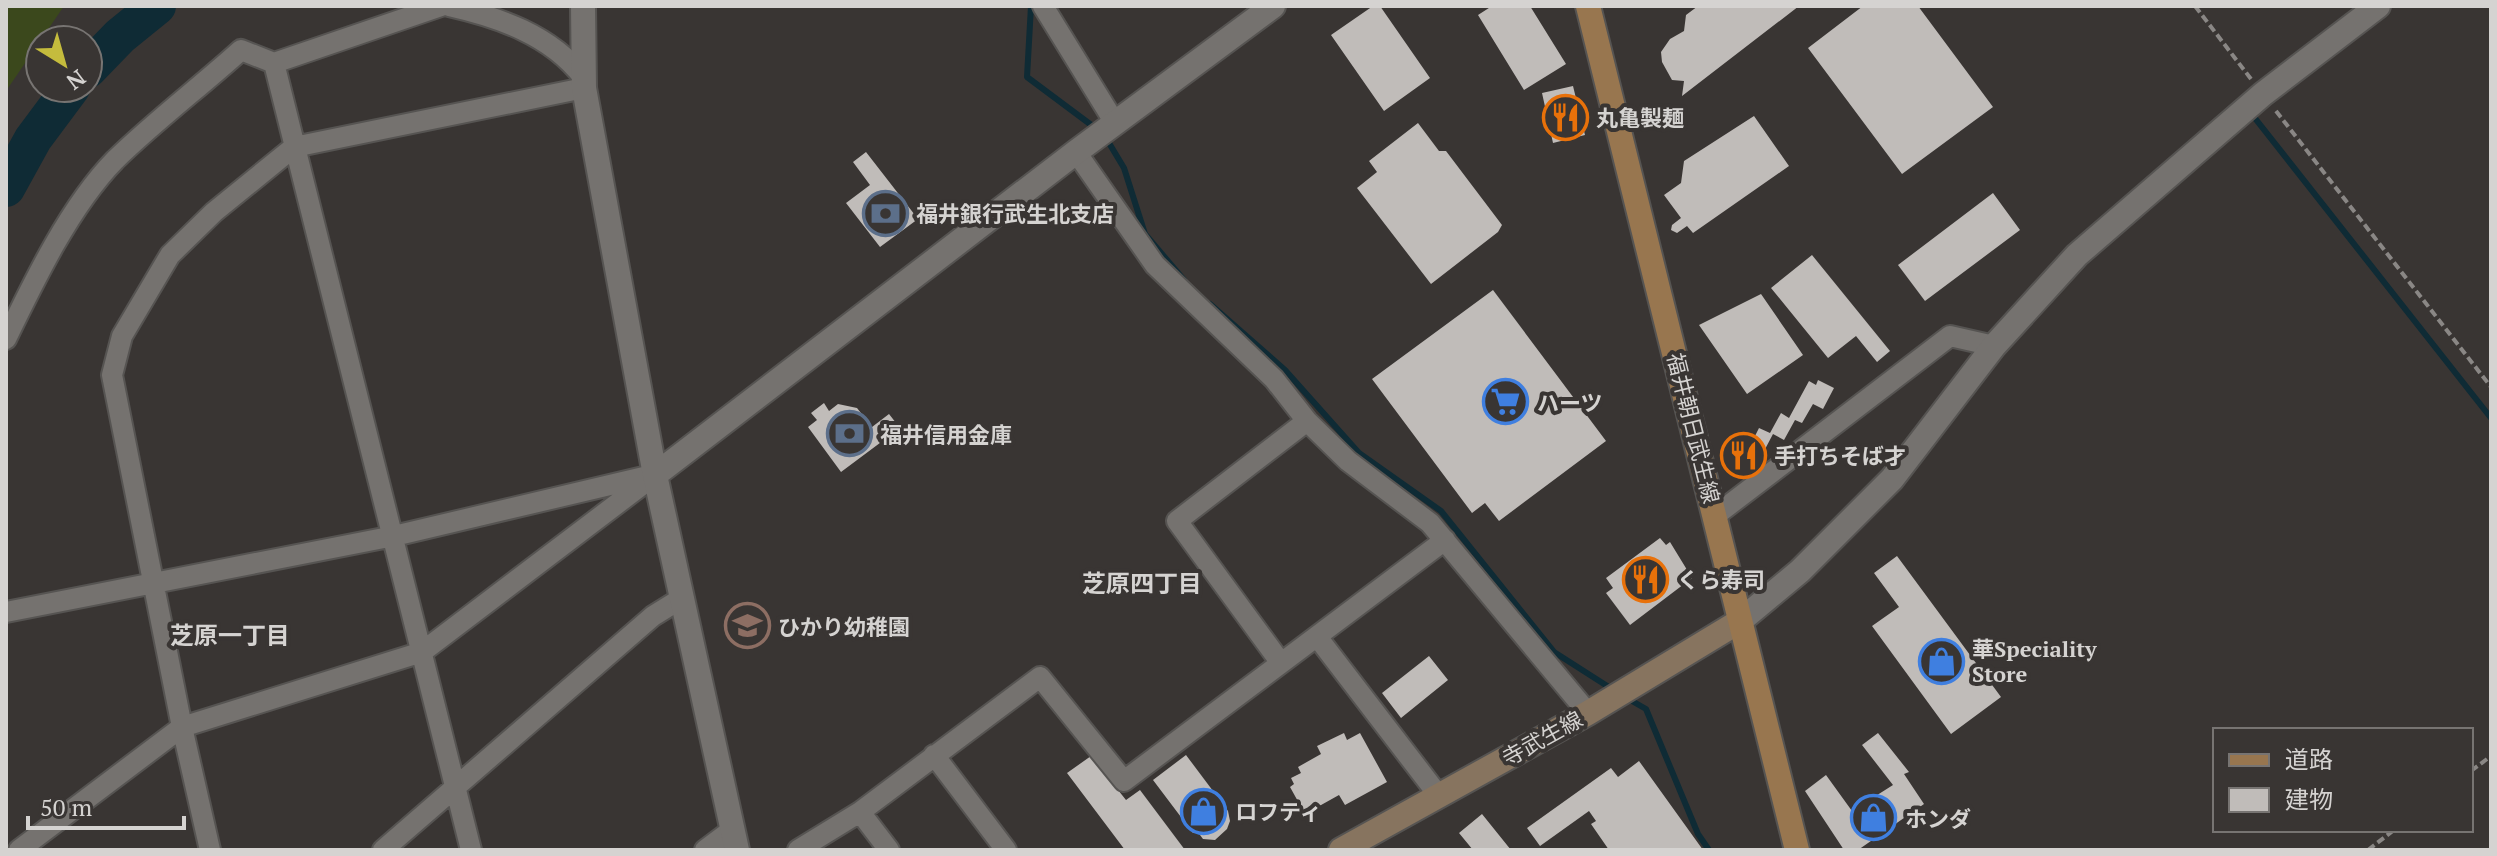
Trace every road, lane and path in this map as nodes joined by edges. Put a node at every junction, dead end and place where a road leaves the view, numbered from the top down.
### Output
1 (441, 6) edge
2 (449, 6) edge
3 (583, 6) edge
4 (1043, 6) edge
5 (1273, 6) edge
6 (1588, 6) edge
7 (2195, 6) edge
8 (2378, 6) edge
9 (274, 63) junction
10 (583, 82) junction
11 (2263, 94) junction
12 (1115, 123) junction
13 (294, 147) junction
14 (1076, 152) junction
15 (6, 339) edge
16 (1994, 346) junction
17 (2491, 387) edge
18 (1307, 421) junction
19 (655, 475) junction
20 (1716, 515) junction
21 (394, 536) junction
22 (1445, 540) junction
23 (155, 585) junction
24 (682, 598) junction
25 (6, 612) edge
26 (1740, 621) junction
27 (1318, 638) junction
28 (422, 652) junction
29 (1281, 663) junction
30 (1588, 713) junction
31 (182, 727) junction
32 (934, 755) junction
33 (2491, 756) edge
34 (2473, 770) edge
35 (458, 787) junction
36 (1439, 796) junction
37 (860, 812) junction
38 (2391, 832) edge
39 (735, 840) edge
40 (19, 850) edge
41 (210, 850) edge
42 (383, 850) edge
43 (471, 850) edge
44 (705, 850) edge
45 (798, 850) edge
46 (889, 850) edge
47 (1006, 850) edge
48 (1341, 850) edge
49 (1797, 850) edge
50 (2368, 850) edge

1 - 9 street
2 - 10 street
3 - 10 street
4 - 12 street
5 - 12 street
6 - 20 main road, 福井朝日武生線
7 - 11 path
8 - 11 street
9 - 13 street
9 - 15 street
10 - 13 street
10 - 19 street
11 - 16 street
11 - 17 path
12 - 14 street
13 - 21 street
13 - 23 street
14 - 18 street
14 - 19 street
16 - 20 street
16 - 26 street
18 - 22 street
18 - 29 street
19 - 21 street
19 - 24 street
19 - 28 street
20 - 26 main road, 福井朝日武生線
21 - 23 street
21 - 28 street
22 - 27 street
22 - 30 street
23 - 25 street
23 - 31 street
24 - 35 street
24 - 39 street
26 - 30 main road, 寺武生線
26 - 49 main road, 福井朝日武生線
27 - 29 street
27 - 36 street
28 - 31 street
28 - 35 street
29 - 32 street
30 - 36 main road, 寺武生線
31 - 40 street
31 - 41 street
32 - 37 street
32 - 47 street
33 - 34 path
35 - 42 street
35 - 43 street
36 - 48 main road, 寺武生線
37 - 45 street
37 - 46 street
38 - 50 path
39 - 44 street

